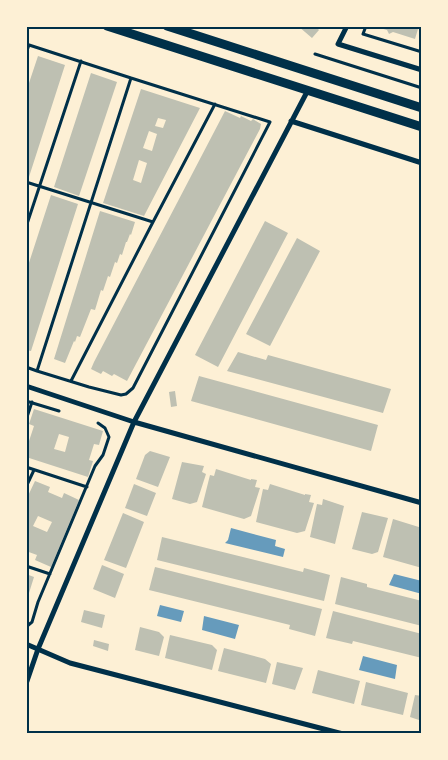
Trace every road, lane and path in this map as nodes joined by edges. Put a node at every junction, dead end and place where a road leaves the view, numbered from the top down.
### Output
1 (107, 26) edge
2 (167, 26) edge
3 (347, 26) edge
4 (366, 26) edge
5 (28, 44) edge
6 (422, 52) edge
7 (26, 54) edge
8 (315, 54) dead end
9 (81, 62) junction
10 (422, 70) edge
11 (131, 78) junction
12 (422, 88) edge
13 (308, 90) junction
14 (215, 104) junction
15 (422, 108) edge
16 (291, 121) junction
17 (422, 127) edge
18 (422, 164) edge
19 (26, 182) edge
20 (40, 186) junction
21 (91, 203) junction
22 (153, 222) junction
23 (26, 227) edge
24 (26, 367) edge
25 (37, 371) junction
26 (70, 381) junction
27 (26, 386) edge
28 (26, 401) edge
29 (32, 402) junction
30 (60, 411) dead end
31 (26, 420) edge
32 (97, 422) dead end
33 (134, 422) junction
34 (26, 467) edge
35 (34, 469) junction
36 (26, 487) edge
37 (87, 487) junction
38 (422, 503) edge
39 (26, 566) edge
40 (50, 574) junction
41 (26, 627) edge
42 (26, 644) edge
43 (38, 649) junction
44 (26, 684) edge
45 (343, 734) edge

1 - 13 street
2 - 15 street
3 - 10 street
4 - 6 path
5 - 7 path
5 - 9 path
8 - 12 path
9 - 11 path
9 - 20 path
11 - 14 path
11 - 21 path
13 - 16 street
13 - 17 street
14 - 22 path
14 - 26 path
16 - 18 street
16 - 33 street
19 - 20 path
20 - 21 path
20 - 23 path
21 - 22 path
21 - 25 path
22 - 26 path
24 - 25 path
25 - 26 path
27 - 33 street
28 - 29 path
29 - 30 path
29 - 31 path
32 - 37 path
33 - 38 street
33 - 43 street
34 - 35 path
35 - 36 path
35 - 37 path
37 - 40 path
39 - 40 path
40 - 41 path
42 - 43 street
43 - 44 street
43 - 45 street

